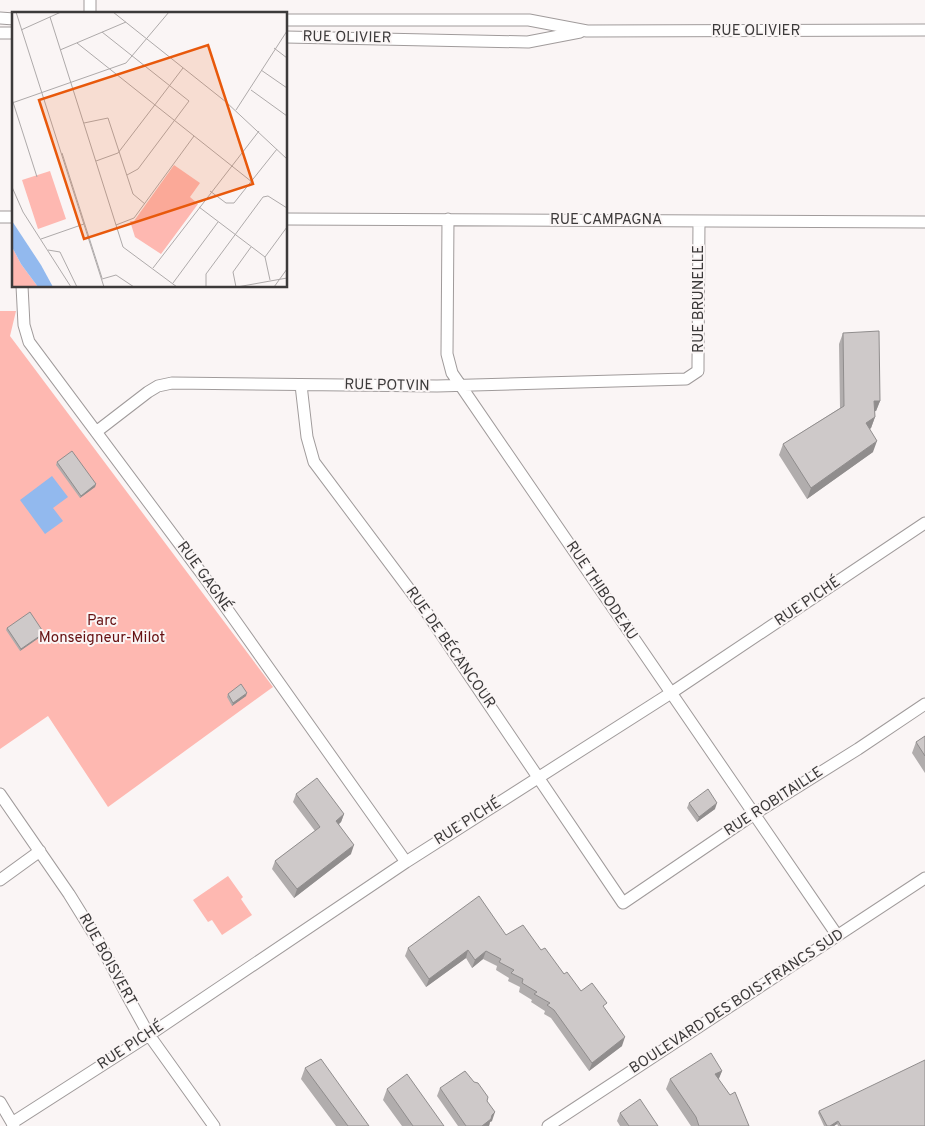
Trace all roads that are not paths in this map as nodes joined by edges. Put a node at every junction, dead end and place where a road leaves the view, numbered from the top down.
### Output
1 (288, 20) edge
2 (925, 30) edge
3 (587, 31) junction
4 (288, 37) edge
5 (288, 219) edge
6 (448, 220) junction
7 (699, 221) junction
8 (925, 222) edge
9 (22, 288) edge
10 (693, 376) joint
11 (301, 385) junction
12 (462, 386) junction
13 (96, 432) junction
14 (925, 523) edge
15 (671, 693) junction
16 (925, 704) edge
17 (539, 777) junction
18 (0, 794) edge
19 (754, 814) junction
20 (40, 851) junction
21 (406, 862) junction
22 (925, 878) edge
23 (0, 880) edge
24 (623, 903) joint
25 (837, 935) junction
26 (149, 1035) junction
27 (0, 1102) edge
28 (13, 1124) edge
29 (214, 1126) edge
30 (548, 1126) edge

1 - 3 street, RUE OLIVIER
2 - 3 street, RUE OLIVIER
3 - 4 street, RUE OLIVIER
5 - 6 street, RUE CAMPAGNA
6 - 7 street, RUE CAMPAGNA
6 - 12 street, RUE THIBODEAU
7 - 8 street, RUE CAMPAGNA
7 - 10 street, RUE BRUNELLE
9 - 13 street, RUE GAGNÉ
10 - 12 street, RUE POTVIN
11 - 12 street, RUE POTVIN
11 - 13 street, RUE POTVIN
11 - 17 street, RUE DE BÉCANCOUR
12 - 15 street, RUE THIBODEAU
13 - 21 street, RUE GAGNÉ
14 - 15 street, RUE PICHÉ
15 - 17 street, RUE PICHÉ
15 - 19 street, RUE THIBODEAU
16 - 19 street, RUE ROBITAILLE
17 - 21 street, RUE PICHÉ
17 - 24 street, RUE DE BÉCANCOUR
18 - 20 street, RUE BOISVERT
19 - 24 street, RUE ROBITAILLE
19 - 25 street, RUE THIBODEAU
20 - 23 street
20 - 26 street, RUE BOISVERT
21 - 26 street, RUE PICHÉ
22 - 25 street, BOULEVARD DES BOIS-FRANCS SUD
25 - 30 street, BOULEVARD DES BOIS-FRANCS SUD
26 - 28 street, RUE PICHÉ
26 - 29 street, RUE BOISVERT
27 - 28 street

